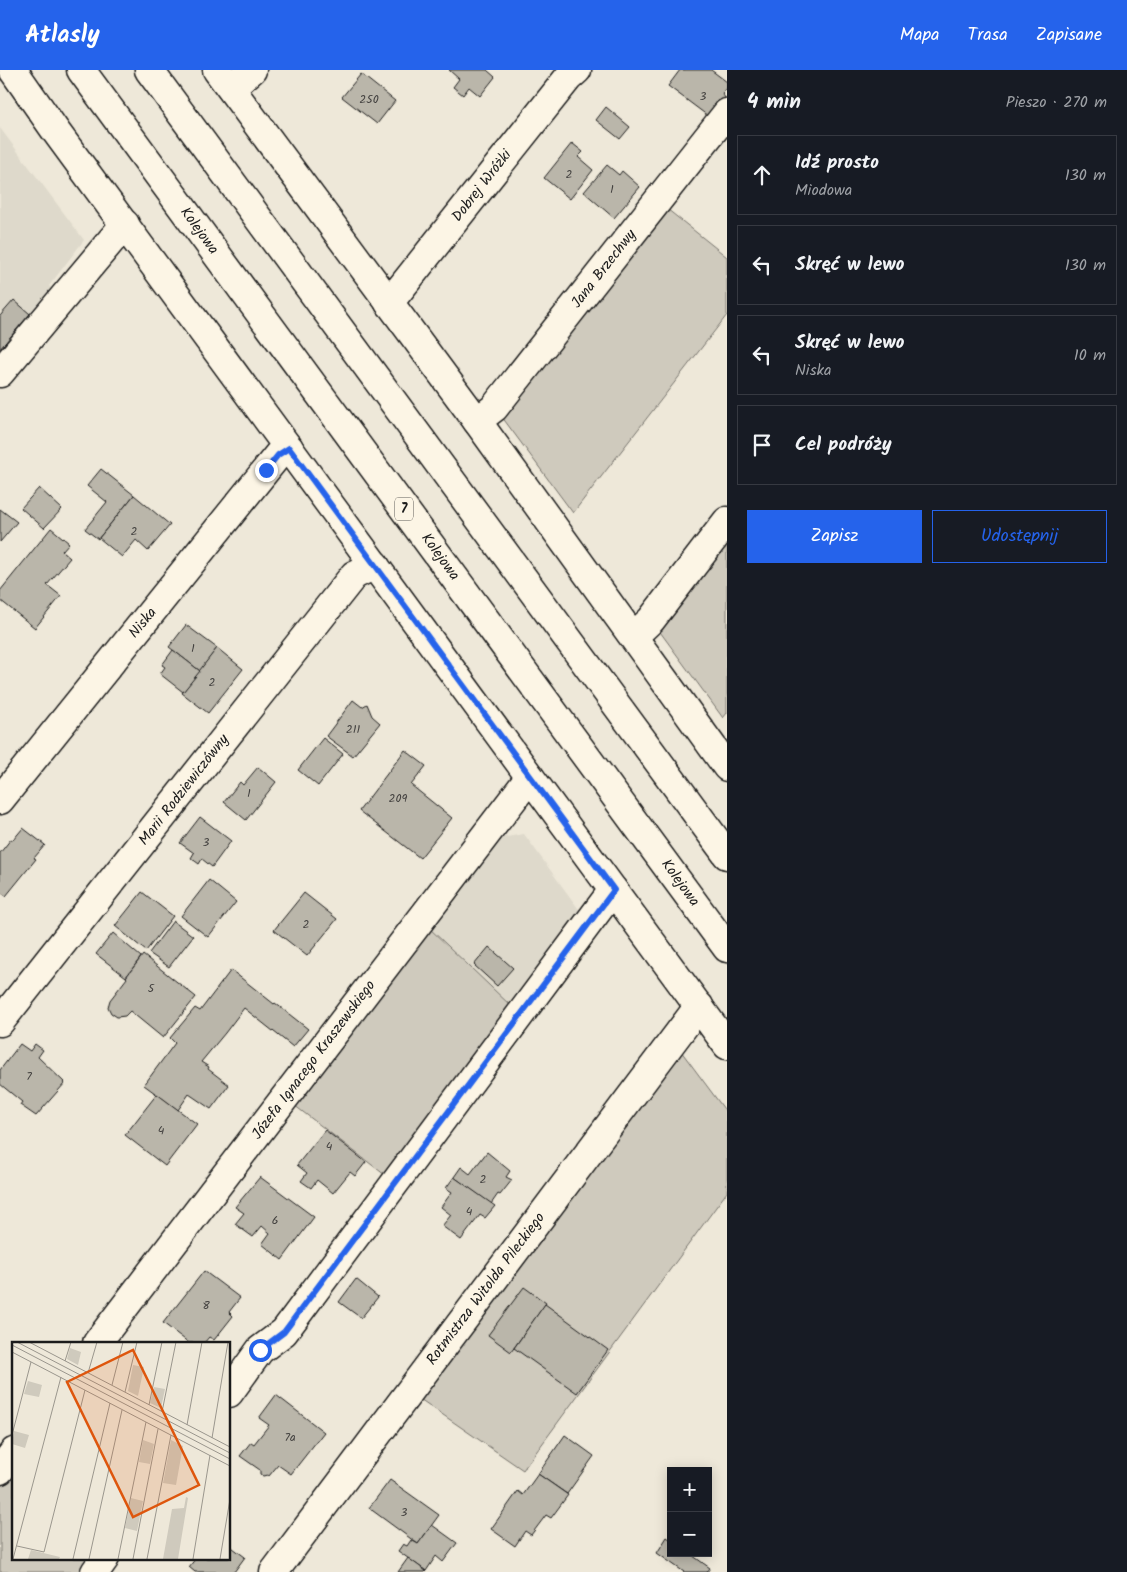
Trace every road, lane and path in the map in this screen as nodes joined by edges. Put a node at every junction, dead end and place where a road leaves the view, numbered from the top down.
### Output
1 (13, 70) edge
2 (81, 70) edge
3 (149, 70) edge
4 (252, 70) edge
5 (577, 70) edge
6 (224, 79) edge
7 (727, 113) edge
8 (125, 224) junction
9 (389, 303) junction
10 (0, 373) edge
11 (476, 421) junction
12 (289, 448) junction
13 (727, 521) edge
14 (375, 565) junction
15 (634, 636) junction
16 (723, 754) edge
17 (530, 777) junction
18 (0, 800) edge
19 (727, 855) edge
20 (614, 890) junction
21 (727, 948) edge
22 (699, 1006) junction
23 (0, 1022) edge
24 (727, 1045) edge
25 (98, 1342) edge
26 (230, 1391) edge
27 (12, 1455) edge
28 (0, 1470) edge
29 (104, 1560) edge
30 (95, 1572) edge
31 (274, 1572) edge

1 - 8 main road
2 - 21 main road, Kolejowa / 7
3 - 19 main road
4 - 6 main road
5 - 9 main road, Dobrej Wróżki
6 - 9 main road
7 - 11 main road, Jana Brzechwy
8 - 10 main road
8 - 12 main road
9 - 11 main road
11 - 15 main road
12 - 14 main road
12 - 18 main road, Niska
13 - 15 main road
14 - 17 main road
14 - 23 main road, Marii Rodziewiczówny
15 - 16 main road
17 - 20 main road
17 - 25 main road, Józefa Ignacego Kraszewskiego
20 - 22 main road
20 - 26 main road
22 - 24 main road
22 - 31 main road, Rotmistrza Witolda Pileckiego
27 - 28 main road
29 - 30 main road

